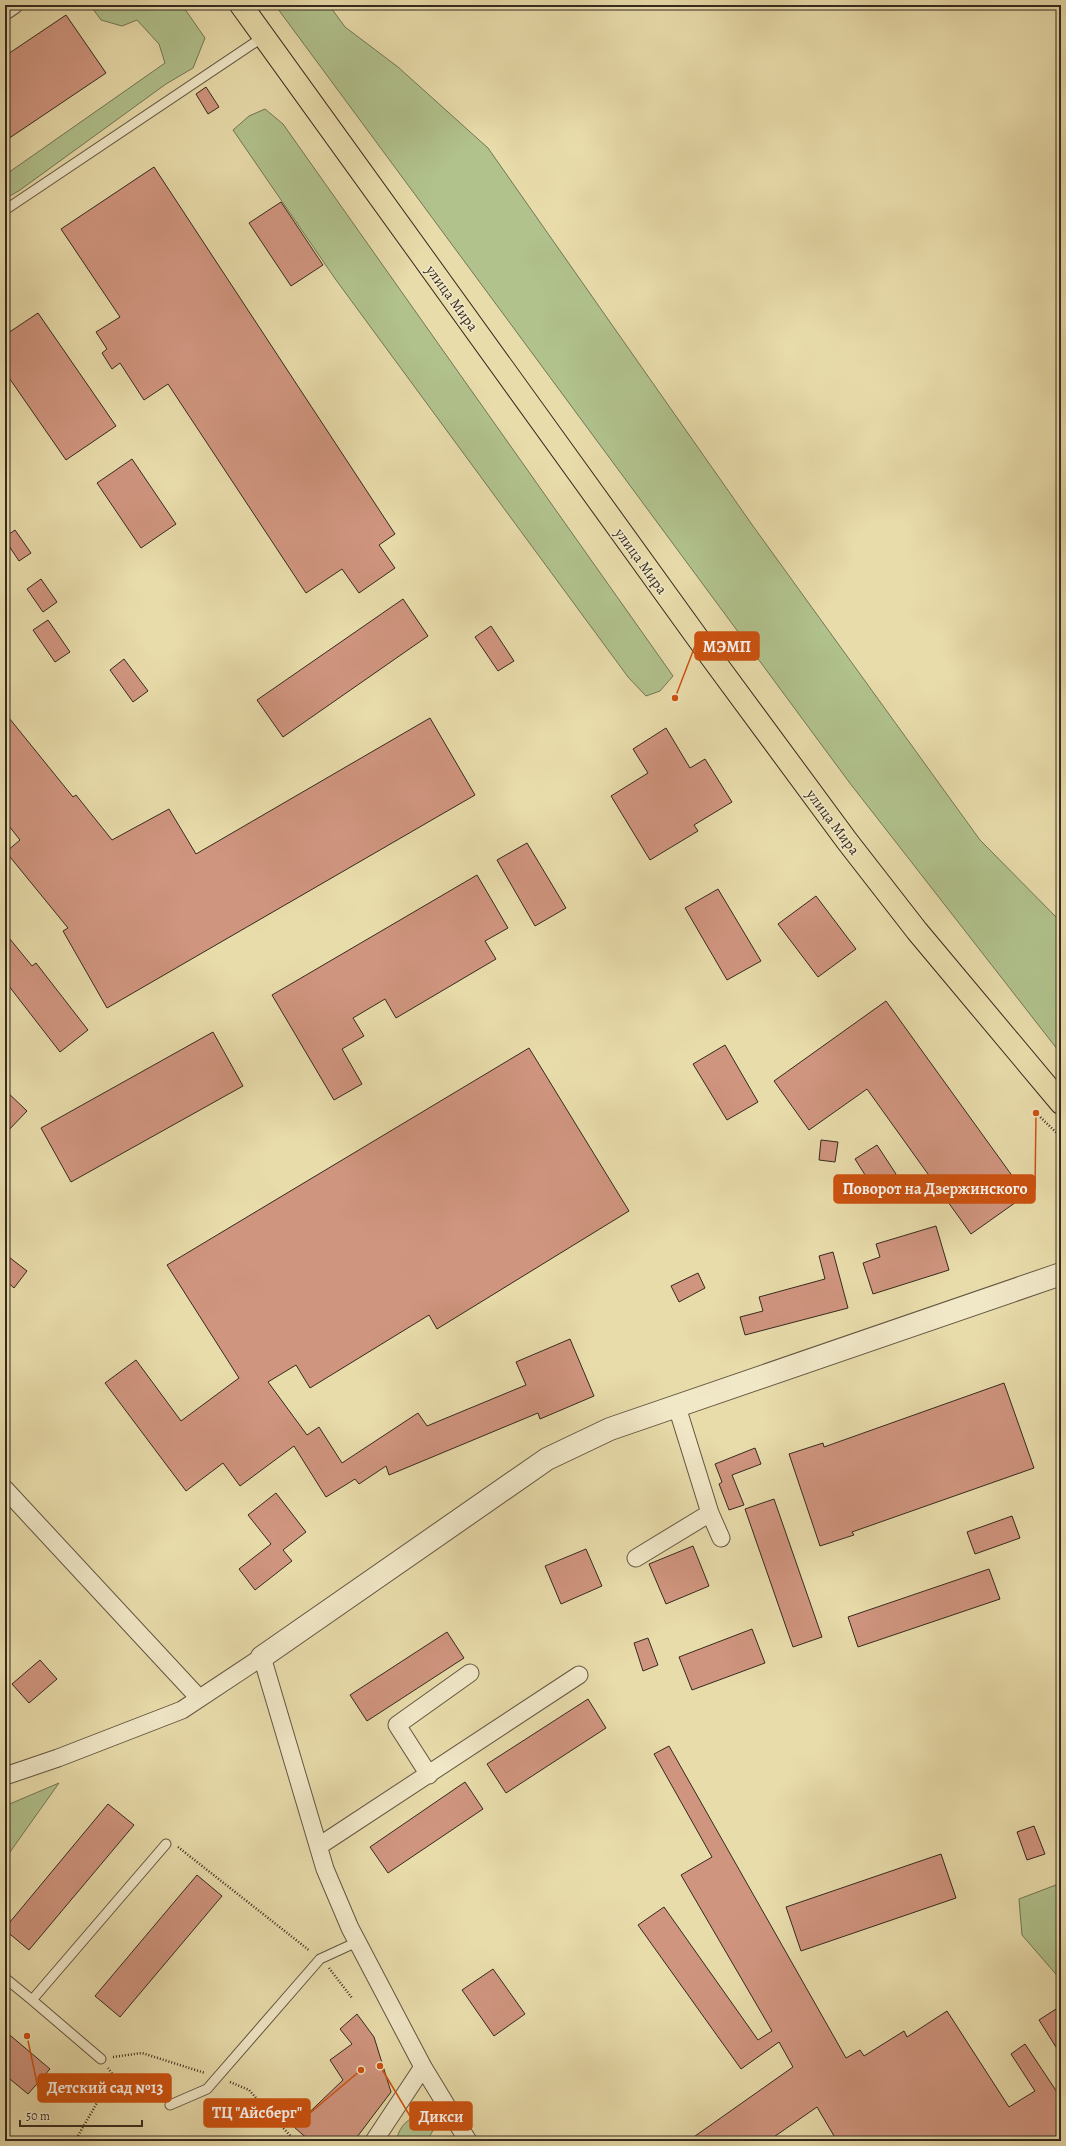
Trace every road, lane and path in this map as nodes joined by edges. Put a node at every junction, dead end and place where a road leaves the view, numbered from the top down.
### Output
1 (14, 5) edge
2 (241, 5) edge
3 (5, 11) edge
4 (263, 37) junction
5 (5, 210) edge
6 (1061, 1102) edge
7 (1036, 1113) dead end
8 (1061, 1137) edge
9 (1061, 1274) edge
10 (677, 1407) junction
11 (5, 1489) edge
12 (710, 1513) junction
13 (721, 1538) dead end
14 (636, 1558) dead end
15 (262, 1657) junction
16 (470, 1673) dead end
17 (579, 1675) dead end
18 (199, 1698) junction
19 (429, 1775) junction
20 (5, 1776) edge
21 (166, 1844) joint
22 (319, 1846) junction
23 (356, 1942) junction
24 (320, 1959) junction
25 (5, 1978) edge
26 (352, 1998) dead end
27 (32, 2000) junction
28 (101, 2059) joint
29 (423, 2067) junction
30 (170, 2104) dead end
31 (75, 2141) edge
32 (374, 2141) edge
33 (468, 2141) edge

1 - 3 street
2 - 4 main road, улица Мира
4 - 5 lane
4 - 6 main road, улица Мира
7 - 8 path
9 - 10 street
10 - 12 street
10 - 15 street
11 - 18 street
12 - 13 street
12 - 14 street
15 - 18 street
15 - 22 street
16 - 19 street
17 - 19 street
18 - 20 street
19 - 22 street
21 - 24 path
21 - 27 lane
22 - 23 street
23 - 24 lane
23 - 29 street
24 - 26 path
24 - 30 lane
25 - 27 lane
27 - 28 lane
28 - 31 path
29 - 32 street
29 - 33 street

